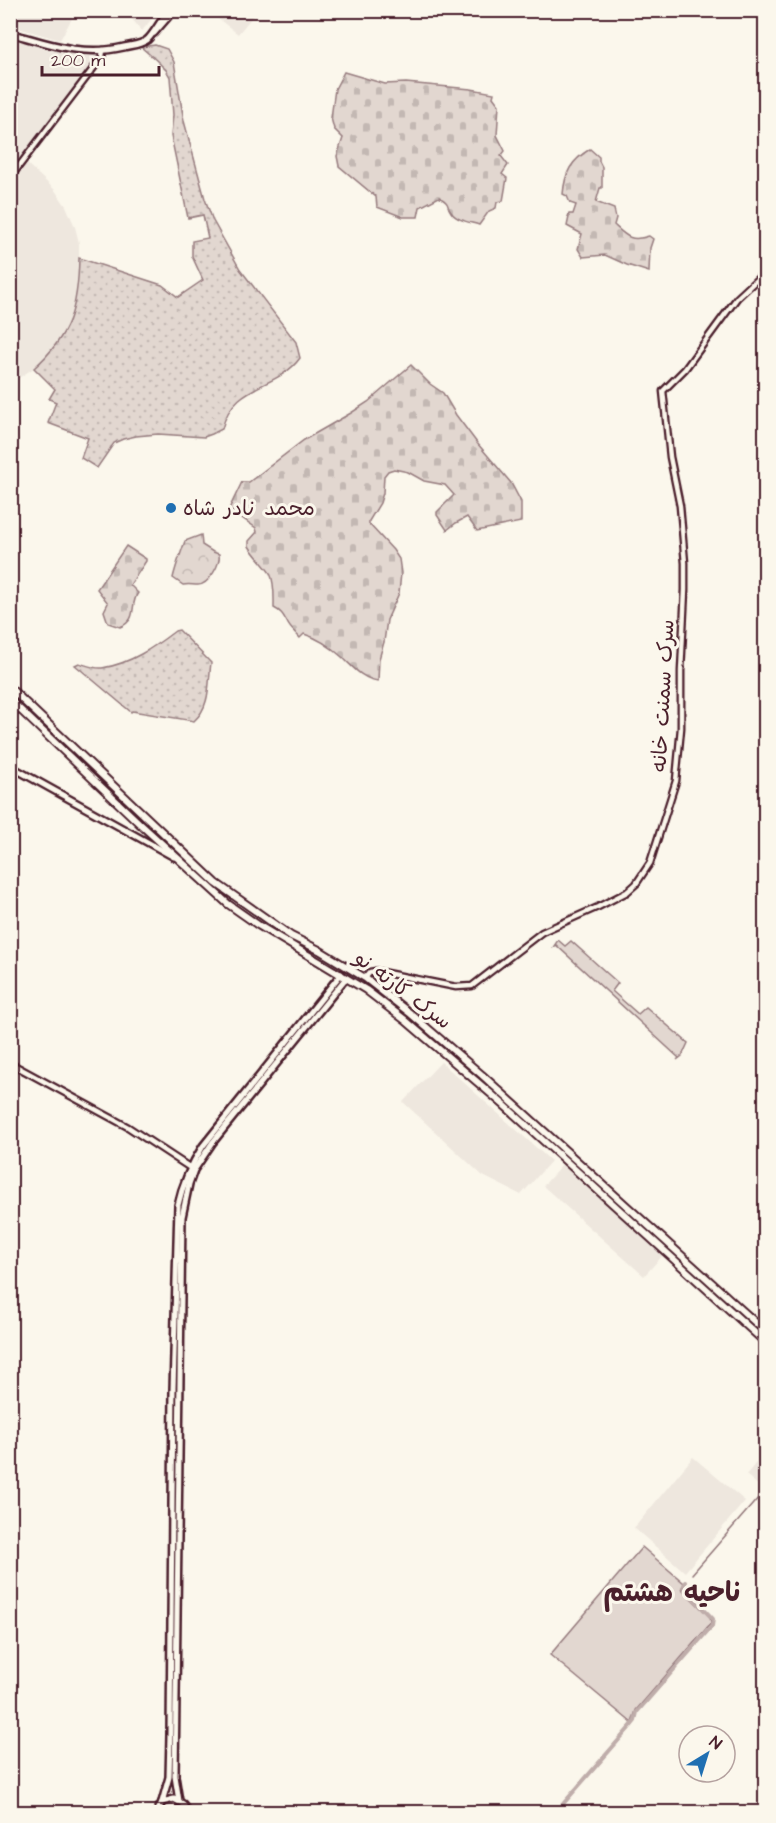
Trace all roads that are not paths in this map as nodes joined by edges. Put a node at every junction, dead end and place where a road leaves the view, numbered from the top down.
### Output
1 (168, 10) edge
2 (174, 10) edge
3 (10, 33) edge
4 (153, 34) junction
5 (103, 50) junction
6 (10, 178) edge
7 (765, 271) edge
8 (10, 688) edge
9 (10, 700) edge
10 (10, 766) edge
11 (165, 834) junction
12 (160, 842) junction
13 (182, 862) junction
14 (344, 976) junction
15 (365, 978) junction
16 (411, 1014) junction
17 (405, 1020) junction
18 (443, 1040) junction
19 (438, 1047) junction
20 (433, 1053) dead end
21 (10, 1063) edge
22 (192, 1168) junction
23 (580, 1175) junction
24 (575, 1181) dead end
25 (604, 1186) junction
26 (600, 1193) junction
27 (632, 1210) junction
28 (628, 1218) junction
29 (676, 1239) dead end
30 (669, 1244) junction
31 (693, 1277) junction
32 (688, 1283) dead end
33 (765, 1332) edge
34 (765, 1343) edge
35 (175, 1470) junction
36 (179, 1801) junction
37 (162, 1802) junction
38 (157, 1812) edge
39 (187, 1812) edge

1 - 4 main road
2 - 4 main road
3 - 5 main road
4 - 5 main road
5 - 6 street
7 - 15 street, سرک سمنت خانه
8 - 11 highway, سرک کارته نو
9 - 12 highway, سرک کارته نو
10 - 13 main road
11 - 12 highway
11 - 15 highway, سرک کارته نو
12 - 13 highway, سرک کارته نو
13 - 14 highway, سرک کارته نو
14 - 17 highway, سرک کارته نو
14 - 22 main road
15 - 16 highway, سرک کارته نو
16 - 17 highway
16 - 18 highway, سرک کارته نو
17 - 19 highway, سرک کارته نو
18 - 19 highway
18 - 25 highway, سرک کارته نو
19 - 20 highway
19 - 23 highway, سرک کارته نو
21 - 22 street
22 - 35 main road
23 - 24 highway
23 - 26 highway, سرک کارته نو
25 - 26 highway
25 - 27 highway, سرک کارته نو
26 - 28 highway, سرک کارته نو
27 - 28 highway
27 - 30 highway, سرک کارته نو
28 - 31 highway, سرک کارته نو
29 - 30 highway
30 - 33 highway, سرک کارته نو
31 - 32 highway
31 - 34 highway, سرک کارته نو
35 - 36 main road
35 - 37 main road
36 - 37 main road
36 - 39 main road
37 - 38 main road

